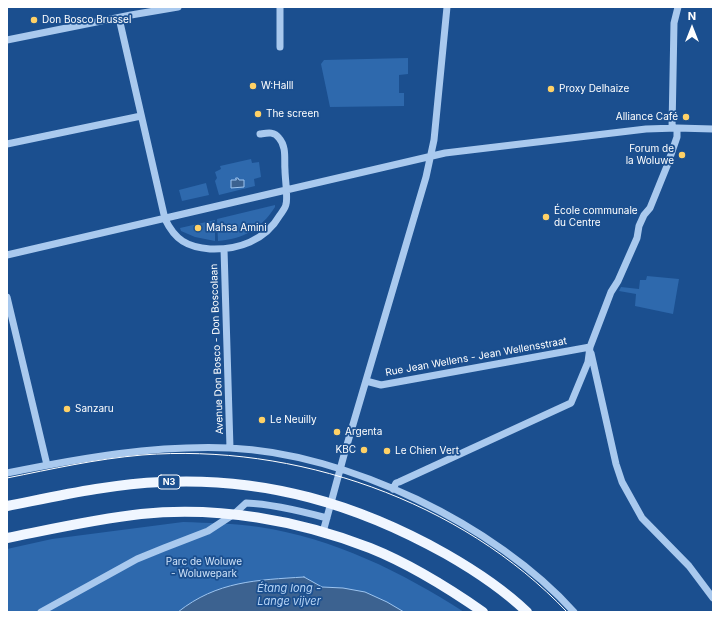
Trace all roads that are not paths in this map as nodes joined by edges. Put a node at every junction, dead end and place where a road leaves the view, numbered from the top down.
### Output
1 (178, 7) edge
2 (280, 7) edge
3 (447, 7) edge
4 (678, 7) edge
5 (119, 18) junction
6 (7, 40) edge
7 (280, 47) dead end
8 (141, 116) junction
9 (674, 128) junction
10 (713, 129) edge
11 (260, 134) dead end
12 (7, 144) edge
13 (431, 157) junction
14 (285, 190) junction
15 (165, 219) junction
16 (224, 249) junction
17 (7, 255) edge
18 (7, 296) edge
19 (590, 347) junction
20 (366, 382) junction
21 (230, 448) junction
22 (47, 465) junction
23 (340, 469) junction
24 (7, 472) edge
25 (393, 489) junction
26 (331, 503) junction
27 (7, 506) edge
28 (234, 514) junction
29 (327, 518) junction
30 (323, 532) junction
31 (7, 538) edge
32 (713, 598) edge
33 (41, 612) edge
34 (483, 612) edge
35 (527, 612) edge
36 (574, 612) edge

1 - 5 street
2 - 7 street
3 - 13 street
4 - 9 street
5 - 6 street
5 - 8 street
8 - 12 street
8 - 15 street
9 - 10 street
9 - 13 street
9 - 19 street
11 - 14 street
13 - 14 street
13 - 20 street
14 - 15 street
14 - 16 street
15 - 16 street
15 - 17 street
16 - 21 street, Avenue Don Bosco - Don Boscolaan
18 - 22 street
19 - 20 street, Rue Jean Wellens - Jean Wellensstraat
19 - 25 street
19 - 32 street
20 - 23 street
21 - 22 street
21 - 23 street
22 - 24 street
23 - 25 street
23 - 26 street
25 - 36 street
26 - 27 main road, N3
26 - 29 street
26 - 35 main road, N3
28 - 29 street
28 - 30 main road
28 - 31 main road
28 - 33 street
29 - 30 street
30 - 34 main road

